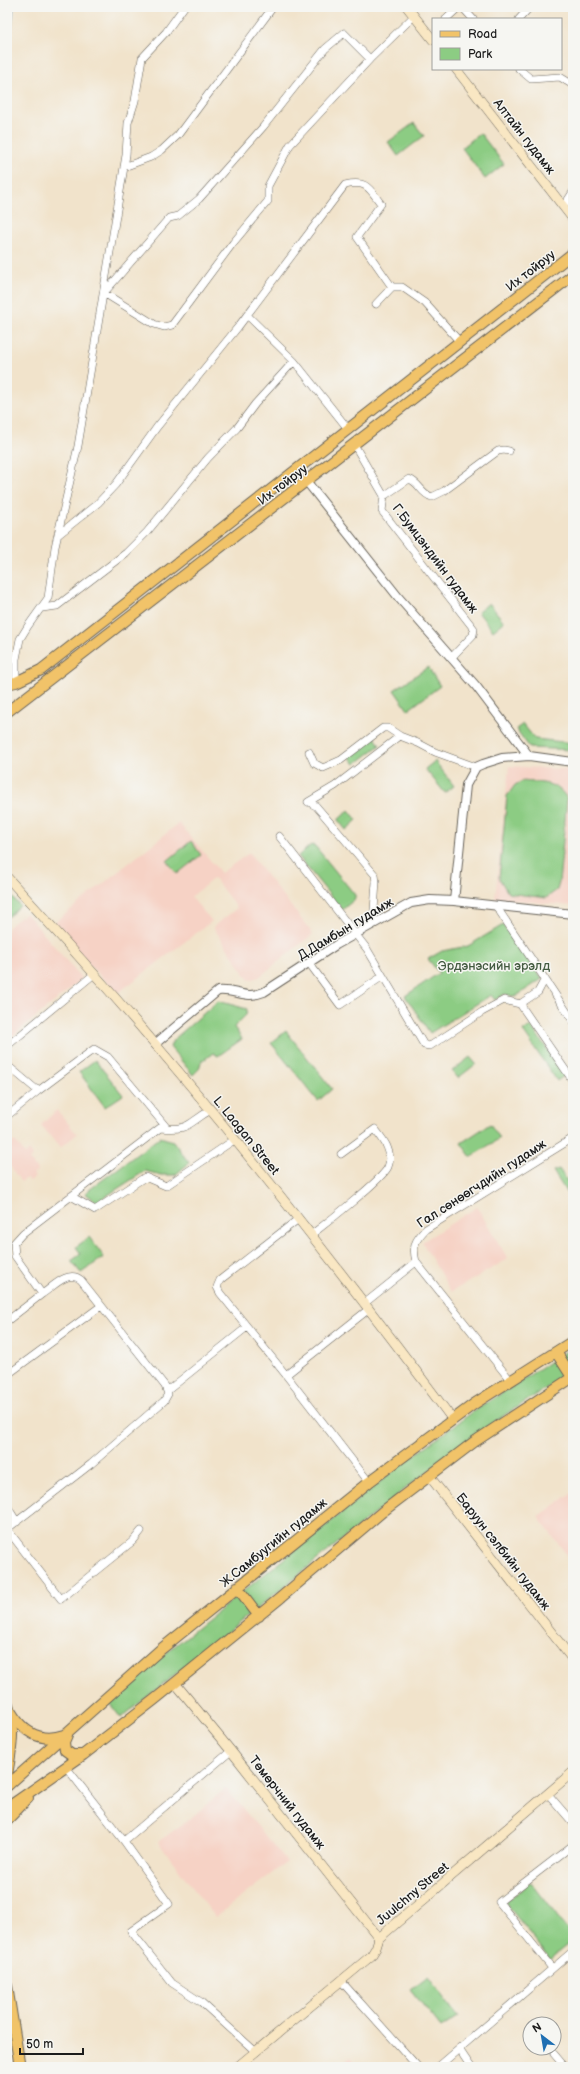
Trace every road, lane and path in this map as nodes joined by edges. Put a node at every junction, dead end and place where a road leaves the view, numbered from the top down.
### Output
1 (184, 7) edge
2 (273, 7) edge
3 (407, 7) edge
4 (459, 7) edge
5 (462, 7) edge
6 (530, 7) edge
7 (414, 16) junction
8 (447, 18) edge
9 (472, 18) edge
10 (520, 18) edge
11 (432, 35) edge
12 (370, 59) junction
13 (457, 70) edge
14 (520, 70) edge
15 (573, 85) edge
16 (124, 168) junction
17 (573, 192) edge
18 (564, 206) junction
19 (573, 219) edge
20 (573, 253) edge
21 (573, 275) edge
22 (392, 287) junction
23 (104, 293) junction
24 (376, 304) dead end
25 (247, 315) junction
26 (460, 342) junction
27 (294, 361) junction
28 (349, 430) junction
29 (355, 446) junction
30 (509, 451) dead end
31 (307, 482) junction
32 (384, 496) junction
33 (58, 535) junction
34 (42, 608) junction
35 (451, 658) junction
36 (11, 683) edge
37 (7, 712) edge
38 (400, 736) junction
39 (309, 752) dead end
40 (529, 756) junction
41 (573, 762) edge
42 (476, 767) junction
43 (279, 836) dead end
44 (7, 877) edge
45 (454, 901) junction
46 (496, 906) junction
47 (573, 914) edge
48 (373, 924) junction
49 (356, 934) junction
50 (309, 963) junction
51 (93, 975) junction
52 (383, 976) junction
53 (545, 979) junction
54 (520, 1004) junction
55 (573, 1021) edge
56 (155, 1044) junction
57 (7, 1046) edge
58 (7, 1065) edge
59 (573, 1081) edge
60 (38, 1091) junction
61 (211, 1110) junction
62 (7, 1116) edge
63 (167, 1128) junction
64 (573, 1138) edge
65 (234, 1140) junction
66 (341, 1154) dead end
67 (71, 1196) junction
68 (297, 1220) junction
69 (311, 1235) junction
70 (14, 1243) junction
71 (7, 1248) edge
72 (416, 1262) junction
73 (42, 1294) junction
74 (100, 1306) junction
75 (367, 1306) junction
76 (7, 1321) edge
77 (247, 1327) junction
78 (573, 1341) edge
79 (556, 1352) junction
80 (7, 1374) edge
81 (286, 1375) junction
82 (573, 1377) edge
83 (511, 1380) junction
84 (167, 1391) junction
85 (453, 1420) junction
86 (430, 1477) junction
87 (369, 1482) junction
88 (7, 1506) edge
89 (18, 1522) junction
90 (7, 1529) edge
91 (141, 1531) dead end
92 (237, 1587) junction
93 (259, 1616) junction
94 (573, 1660) edge
95 (175, 1683) junction
96 (8, 1706) edge
97 (68, 1733) junction
98 (231, 1751) junction
99 (83, 1755) junction
100 (66, 1767) junction
101 (573, 1772) edge
102 (7, 1775) edge
103 (40, 1784) junction
104 (7, 1786) edge
105 (548, 1794) junction
106 (7, 1808) edge
107 (7, 1820) edge
108 (573, 1823) edge
109 (124, 1841) junction
110 (573, 1845) edge
111 (379, 1938) junction
112 (573, 1951) edge
113 (552, 1968) junction
114 (341, 1981) junction
115 (7, 1986) edge
116 (459, 2049) junction
117 (256, 2052) junction
118 (556, 2056) edge
119 (20, 2067) edge
120 (237, 2067) edge
121 (418, 2067) edge
122 (438, 2067) edge
123 (471, 2067) edge
124 (565, 2067) edge

1 - 16 street
2 - 16 street
3 - 7 main road
4 - 8 street
5 - 9 street
6 - 10 street
7 - 11 main road
7 - 12 street
12 - 23 street
12 - 23 street
13 - 18 main road, Алтайн гудамж
14 - 15 street
16 - 23 street
17 - 18 street
18 - 19 main road, Алтайн гудамж
20 - 26 main road, Их тойруу
21 - 29 main road, Их тойруу
22 - 24 street
22 - 25 street
22 - 26 street
23 - 33 street
25 - 27 street
25 - 33 street
26 - 28 main road, Их тойруу
27 - 28 street
27 - 34 street
28 - 36 main road, Их тойруу
29 - 31 main road, Их тойруу
29 - 32 street, Г.Бумцэндийн гудамж
30 - 32 street
31 - 35 street
31 - 37 main road, Их тойруу
32 - 35 street, Г.Бумцэндийн гудамж
33 - 34 street
34 - 36 street
35 - 40 street
38 - 39 street
38 - 42 street
38 - 48 street
40 - 41 street
40 - 42 street
42 - 45 street
43 - 49 street
44 - 51 main road, L. Laagan Street
45 - 46 street, Д.Дамбын гудамж
45 - 48 street, Д.Дамбын гудамж
46 - 47 street, Д.Дамбын гудамж
46 - 53 street
48 - 49 street, Д.Дамбын гудамж
49 - 50 street, Д.Дамбын гудамж
49 - 52 street
50 - 52 street
50 - 56 street, Д.Дамбын гудамж
51 - 56 main road, L. Laagan Street
51 - 57 street
52 - 54 street
53 - 54 street
53 - 55 street
54 - 59 street
56 - 61 main road, L. Laagan Street
58 - 60 street
60 - 62 street
60 - 63 street
61 - 63 street
61 - 65 main road, L. Laagan Street
63 - 67 street
64 - 72 street, Гал сөнөөгчдийн гудамж
65 - 67 street
65 - 68 main road, L. Laagan Street
66 - 69 street
67 - 70 street
68 - 69 main road, L. Laagan Street
68 - 77 street
69 - 75 main road, L. Laagan Street
70 - 71 street
70 - 73 street
72 - 75 street
72 - 83 street
73 - 74 street
73 - 76 street
74 - 80 street
74 - 84 street
75 - 81 street
75 - 85 main road, L. Laagan Street
77 - 81 street
77 - 84 street
78 - 79 main road, Ж.Самбуугийн гудамж
79 - 82 main road
79 - 83 main road, Ж.Самбуугийн гудамж
81 - 87 street
82 - 86 main road
83 - 85 main road, Ж.Самбуугийн гудамж
84 - 89 street
85 - 87 main road, Ж.Самбуугийн гудамж
86 - 93 main road
86 - 94 main road, Баруун сэлбийн гудамж
87 - 92 main road, Ж.Самбуугийн гудамж
88 - 89 street
89 - 90 street
90 - 91 street
92 - 93 main road
92 - 97 main road, Ж.Самбуугийн гудамж
93 - 95 main road
95 - 98 main road, Төмөрчний гудамж
95 - 99 main road
96 - 97 main road
96 - 102 main road
97 - 99 main road
97 - 104 main road, Ж.Самбуугийн гудамж
98 - 109 street
98 - 111 main road, Төмөрчний гудамж
99 - 100 main road
100 - 103 main road
100 - 109 street
101 - 105 main road, Juulchny Street
103 - 106 main road
103 - 107 main road
105 - 108 street
105 - 111 main road, Juulchny Street
109 - 117 street
110 - 113 street
111 - 114 main road, Juulchny Street
112 - 113 street
113 - 116 street
114 - 117 main road, Juulchny Street
114 - 121 street
115 - 119 main road
116 - 122 street
116 - 123 street
117 - 120 main road, Juulchny Street
118 - 124 street

